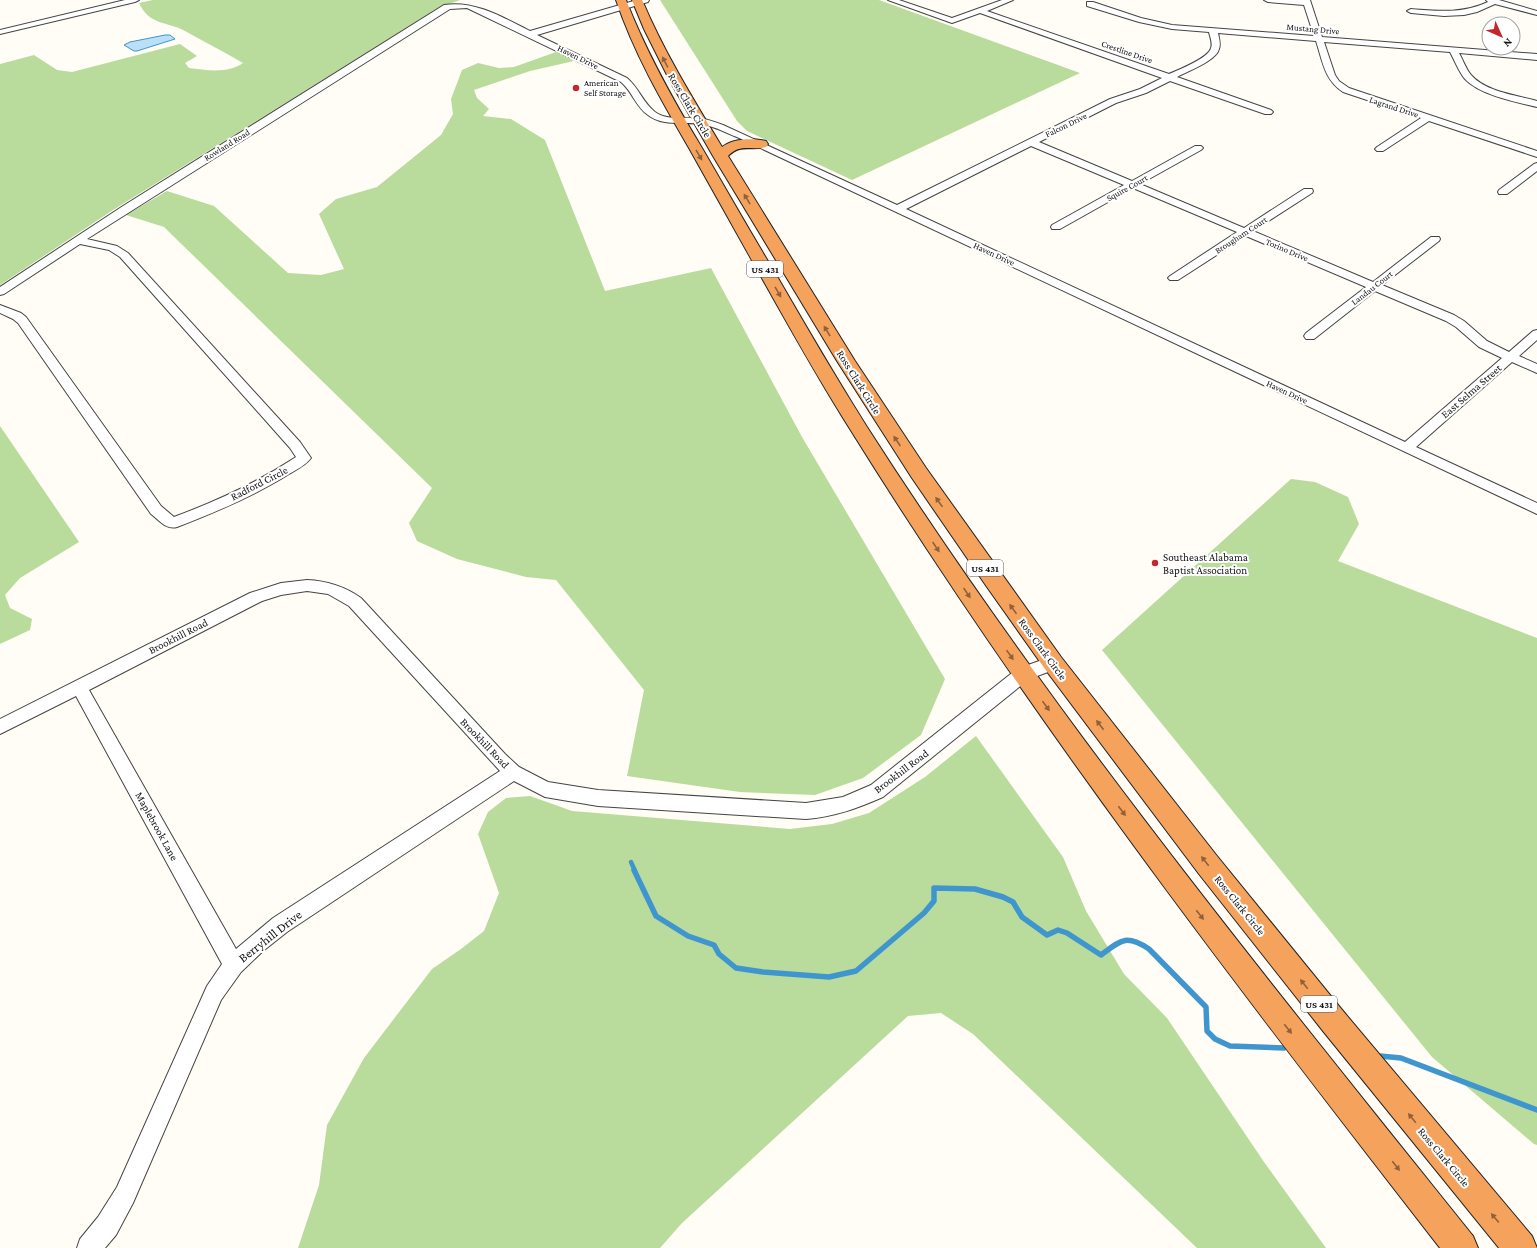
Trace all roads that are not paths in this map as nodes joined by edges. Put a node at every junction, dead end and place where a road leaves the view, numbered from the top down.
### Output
1 (135, 0) edge
2 (892, 0) edge
3 (1009, 0) edge
4 (1268, 0) edge
5 (640, 1) edge
6 (1306, 1) edge
7 (1492, 1) edge
8 (622, 4) edge
9 (1090, 4) dead end
10 (458, 5) joint
11 (980, 10) junction
12 (1411, 12) dead end
13 (1537, 13) edge
14 (1213, 31) junction
15 (0, 32) edge
16 (530, 34) junction
17 (1319, 39) junction
18 (1453, 50) junction
19 (1537, 57) edge
20 (1170, 77) junction
21 (1537, 104) edge
22 (1268, 112) dead end
23 (1428, 118) junction
24 (699, 121) junction
25 (679, 122) junction
26 (1031, 142) junction
27 (761, 144) junction
28 (1198, 148) dead end
29 (1380, 149) dead end
30 (1537, 154) edge
31 (720, 156) junction
32 (1537, 166) edge
33 (1132, 185) junction
34 (1308, 191) dead end
35 (1502, 192) dead end
36 (897, 209) junction
37 (1056, 227) dead end
38 (1245, 232) junction
39 (1435, 239) dead end
40 (77, 240) junction
41 (778, 250) junction
42 (756, 254) junction
43 (1174, 278) dead end
44 (1374, 286) junction
45 (0, 292) edge
46 (0, 310) edge
47 (1537, 334) edge
48 (1310, 336) dead end
49 (1510, 357) junction
50 (1537, 369) edge
51 (1406, 448) junction
52 (926, 484) junction
53 (898, 491) junction
54 (1537, 509) edge
55 (1053, 663) junction
56 (1023, 674) junction
57 (79, 687) junction
58 (0, 727) edge
59 (513, 772) junction
60 (234, 965) junction
61 (89, 1248) edge
62 (1461, 1248) edge
63 (1520, 1248) edge

1 - 15 street
2 - 11 street
3 - 11 street
4 - 6 street
5 - 8 street
24 -> 5 highway, Ross Clark Circle / US 431
6 - 17 street, Lagrand Drive
7 - 12 street
7 - 13 street
8 - 16 street
8 - 25 highway, Ross Clark Circle / US 431
9 - 14 street, Mustang Drive
10 - 16 street, Haven Drive
10 - 40 street, Rowland Road
11 - 20 street, Crestline Drive
14 - 17 street, Mustang Drive
14 - 20 street, Falcon Drive
16 - 25 street, Haven Drive
17 - 18 street, Mustang Drive
17 - 23 street, Lagrand Drive
18 - 19 street, Mustang Drive
18 - 21 street
20 - 22 street, Crestline Drive
20 - 26 street, Falcon Drive
23 - 29 street
23 - 30 street, Lagrand Drive
24 - 25 street, Haven Drive
24 - 27 street, Haven Drive
24 - 31 highway, Ross Clark Circle / US 431
25 -> 42 highway, Ross Clark Circle / US 431
26 - 33 street, Torino Drive
26 - 36 street, Falcon Drive
27 - 31 highway
27 - 36 street, Haven Drive
28 - 33 street, Squire Court
41 -> 31 highway, Ross Clark Circle / US 431
32 - 35 street
33 - 37 street, Squire Court
33 - 38 street, Torino Drive
34 - 38 street, Brougham Court
36 - 51 street, Haven Drive
38 - 43 street, Brougham Court
38 - 44 street, Torino Drive
39 - 44 street, Landau Court
40 - 45 street, Rowland Road
40 - 46 street, Radford Circle
41 - 42 highway
52 -> 41 highway, Ross Clark Circle / US 431
42 -> 53 highway, Ross Clark Circle / US 431
44 - 48 street, Landau Court
44 - 49 street, Torino Drive
47 - 49 street, East Selma Street
49 - 50 street, Torino Drive
49 - 51 street, East Selma Street
51 - 54 street, Haven Drive
52 - 53 highway
55 -> 52 highway, Ross Clark Circle / US 431
53 -> 56 highway, Ross Clark Circle / US 431
55 - 56 street, Brookhill Road
63 -> 55 highway, Ross Clark Circle / US 431
56 - 59 street, Brookhill Road
56 -> 62 highway, Ross Clark Circle / US 431
57 - 58 street, Brookhill Road
57 - 59 street, Brookhill Road
57 - 60 street, Maplebrook Lane
59 - 60 street, Berryhill Drive
60 - 61 street, Berryhill Drive

